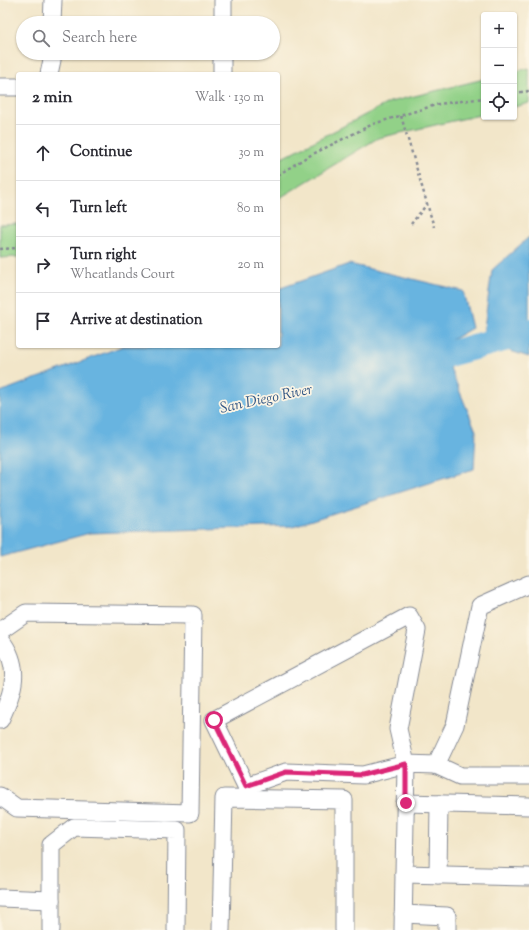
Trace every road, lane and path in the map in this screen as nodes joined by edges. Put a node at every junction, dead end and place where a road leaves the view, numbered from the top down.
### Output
1 (53, 0) edge
2 (223, 0) edge
3 (52, 16) edge
4 (222, 16) edge
5 (52, 60) edge
6 (222, 60) edge
7 (49, 72) edge
8 (222, 72) edge
9 (0, 87) edge
10 (16, 87) edge
11 (529, 91) edge
12 (517, 93) edge
13 (481, 98) edge
14 (401, 116) junction
15 (280, 173) edge
16 (427, 203) junction
17 (411, 224) dead end
18 (434, 227) dead end
19 (16, 248) edge
20 (0, 249) edge
21 (529, 584) edge
22 (0, 631) edge
23 (0, 639) edge
24 (0, 720) edge
25 (406, 764) junction
26 (436, 766) junction
27 (529, 776) edge
28 (0, 796) edge
29 (406, 803) junction
30 (439, 804) junction
31 (529, 806) edge
32 (404, 874) junction
33 (438, 875) junction
34 (529, 877) edge
35 (0, 898) edge
36 (51, 900) junction
37 (403, 922) edge
38 (51, 930) edge
39 (176, 930) edge
40 (221, 930) edge
41 (344, 930) edge
42 (447, 930) edge

1 - 3 street
2 - 4 street
5 - 7 street
6 - 8 street
9 - 10 street
11 - 12 path
13 - 14 path
14 - 15 path
14 - 16 path
16 - 17 path
16 - 18 path
19 - 20 path
21 - 26 street
22 - 28 street
23 - 24 street
25 - 25 street
25 - 26 street
25 - 29 street
26 - 27 street
29 - 30 street
29 - 32 street
30 - 31 street
30 - 33 street
32 - 33 street
32 - 37 street
33 - 34 street
35 - 36 street
36 - 38 street
36 - 39 street
37 - 42 street
40 - 41 street

